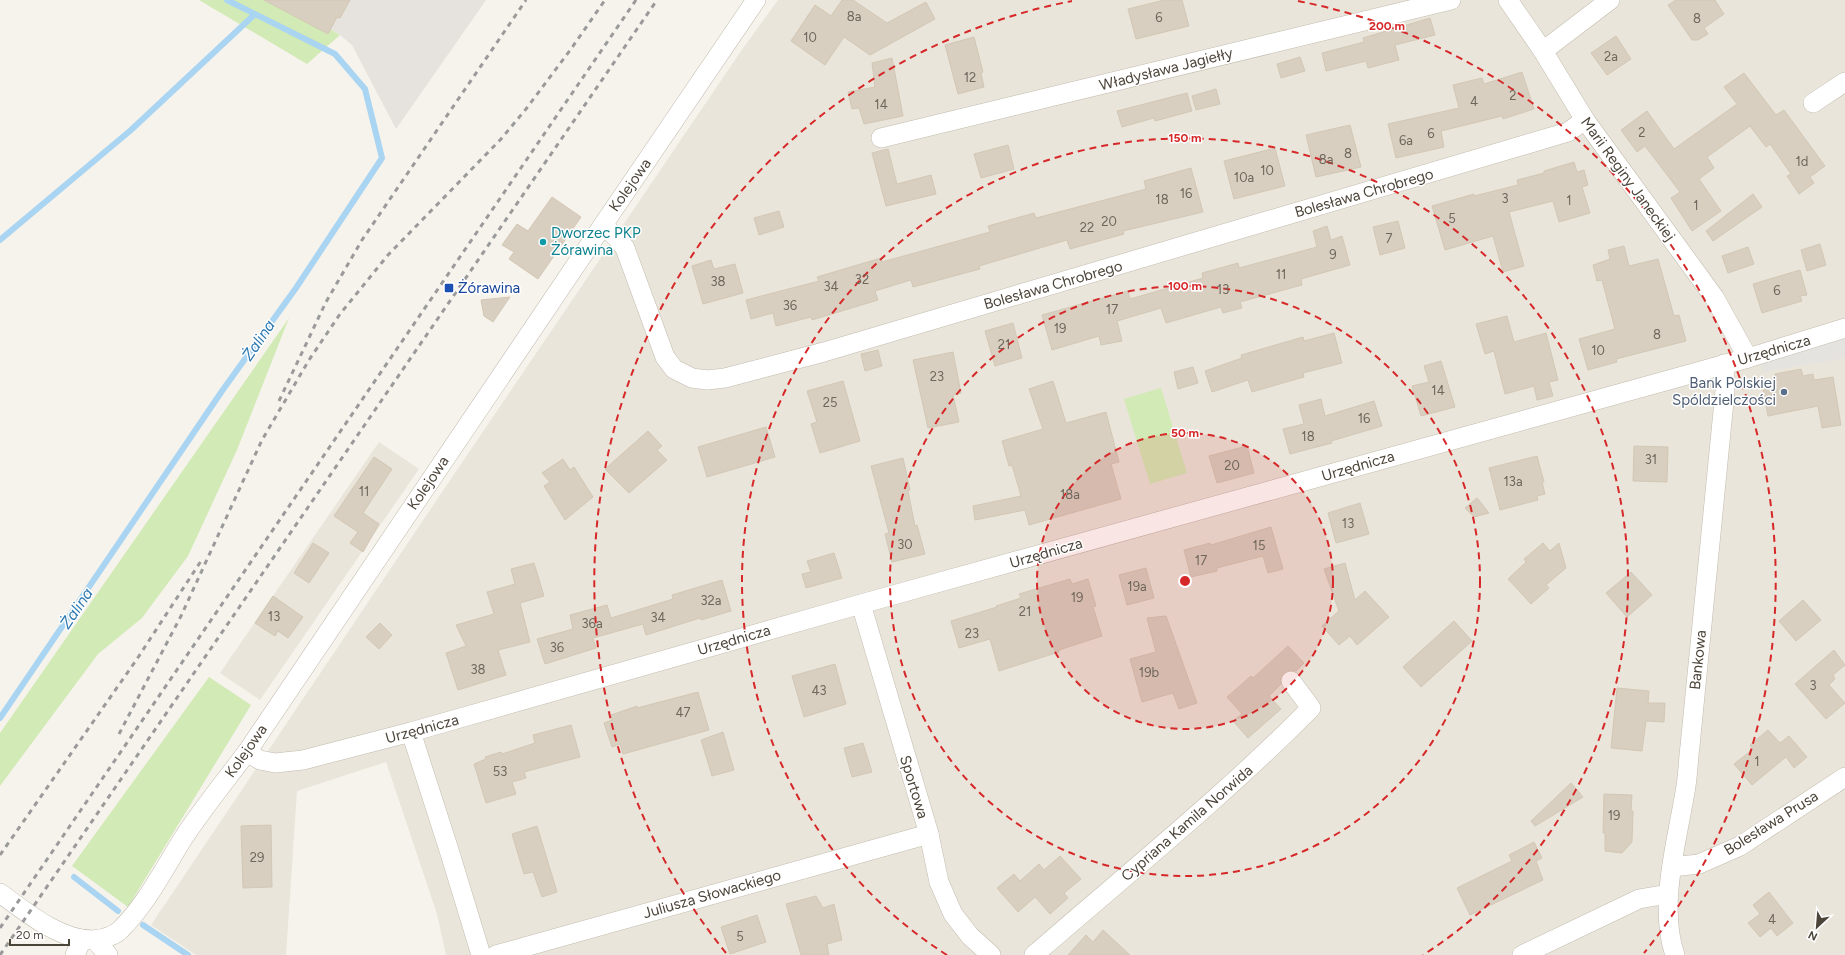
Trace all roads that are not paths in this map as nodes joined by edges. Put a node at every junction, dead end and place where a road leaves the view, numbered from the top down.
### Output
1 (756, 0) edge
2 (1451, 0) edge
3 (1508, 0) edge
4 (1610, 0) edge
5 (1543, 51) junction
6 (1845, 82) edge
7 (1813, 103) dead end
8 (1585, 120) junction
9 (881, 138) dead end
10 (603, 224) junction
11 (1845, 328) edge
12 (1748, 358) junction
13 (1724, 364) junction
14 (861, 604) junction
15 (1291, 681) dead end
16 (411, 732) junction
17 (247, 752) junction
18 (1845, 777) edge
19 (929, 834) junction
20 (1672, 866) junction
21 (0, 893) edge
22 (1668, 894) junction
23 (84, 945) edge
24 (108, 955) edge
25 (480, 955) edge
26 (496, 955) edge
27 (992, 955) edge
28 (1034, 955) edge
29 (1522, 955) edge
30 (1675, 955) edge

1 - 10 street, Kolejowa
2 - 9 street, Władysława Jagiełły
3 - 5 street, Marii Reginy Janeckiej
4 - 5 street
5 - 8 street, Marii Reginy Janeckiej
6 - 7 street
8 - 10 street, Bolesława Chrobrego
8 - 12 street, Marii Reginy Janeckiej
10 - 17 street, Kolejowa
11 - 12 street, Urzędnicza
12 - 13 street, Urzędnicza
13 - 14 street, Urzędnicza
13 - 20 street, Bankowa
14 - 16 street, Urzędnicza
14 - 19 street, Sportowa
15 - 28 street, Cypriana Kamila Norwida
16 - 17 street, Urzędnicza
16 - 25 street
17 - 23 street, Kolejowa
18 - 20 street, Bolesława Prusa
19 - 26 street, Juliusza Słowackiego
19 - 27 street, Sportowa
20 - 22 street, Bankowa
21 - 23 street
22 - 29 street
22 - 30 street, Bankowa
23 - 24 street

